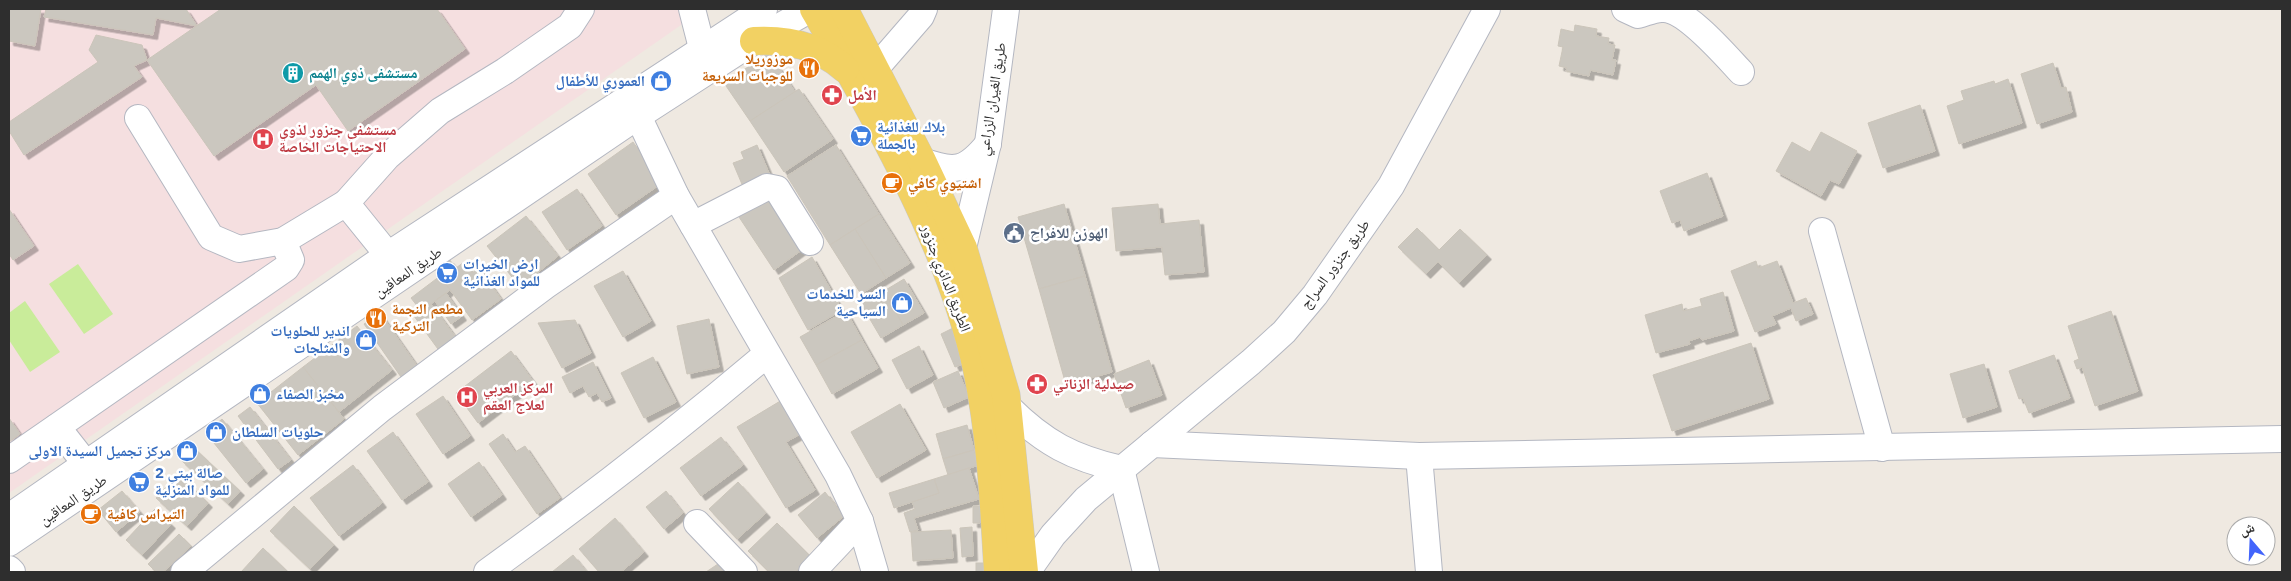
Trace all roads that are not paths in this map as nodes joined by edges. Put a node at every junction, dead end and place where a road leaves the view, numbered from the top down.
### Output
1 (581, 9) edge
2 (692, 9) edge
3 (764, 9) edge
4 (812, 9) edge
5 (844, 9) edge
6 (924, 9) edge
7 (1006, 9) edge
8 (1487, 9) edge
9 (1625, 9) edge
10 (754, 42) junction
11 (702, 48) junction
12 (863, 72) junction
13 (1742, 72) dead end
14 (638, 116) junction
15 (138, 118) dead end
16 (988, 143) junction
17 (922, 161) junction
18 (676, 196) junction
19 (346, 202) junction
20 (693, 225) junction
21 (1822, 231) dead end
22 (283, 241) junction
23 (810, 242) dead end
24 (963, 248) junction
25 (388, 255) junction
26 (767, 354) junction
27 (1009, 408) junction
28 (57, 427) junction
29 (2282, 439) edge
30 (1152, 444) junction
31 (1882, 448) junction
32 (1419, 456) junction
33 (9, 460) edge
34 (86, 464) junction
35 (1122, 468) junction
36 (26, 514) edge
37 (860, 521) junction
38 (697, 523) dead end
39 (9, 543) edge
40 (9, 569) edge
41 (12, 572) edge
42 (184, 572) edge
43 (487, 572) edge
44 (744, 572) edge
45 (812, 572) edge
46 (874, 572) edge
47 (998, 572) edge
48 (1025, 572) edge
49 (1146, 572) edge
50 (1429, 572) edge

1 - 19 street
2 - 11 street
3 - 11 street, طريق المعاقين
4 - 10 street, طريق المعاقين
4 - 12 main road, الطريق الدائري جنزور
5 - 12 main road, الطريق الدائري جنزور
6 - 12 street
7 - 16 street, طريق الغيران الزراعي
8 - 30 street, طريق جنزور السراج
9 - 13 street
10 - 12 main road
10 - 14 street, طريق المعاقين
11 - 25 street, طريق المعاقين
12 - 17 main road, الطريق الدائري جنزور
12 - 47 main road, الطريق الدائري جنزور
14 - 18 street
14 - 36 street, طريق المعاقين
15 - 22 street
16 - 17 street
16 - 24 street, طريق الغيران الزراعي
17 - 24 main road, الطريق الدائري جنزور
18 - 20 street
18 - 42 street
19 - 22 street
19 - 25 street
20 - 23 street
20 - 26 street
21 - 31 street
22 - 28 street
24 - 27 main road, الطريق الدائري جنزور
25 - 34 street, طريق المعاقين
26 - 37 street
26 - 43 street
27 - 35 street
27 - 48 main road, الطريق الدائري جنزور
28 - 33 street
28 - 34 street
29 - 31 street
30 - 32 street
30 - 35 street, طريق جنزور السراج
31 - 32 street
32 - 50 street
34 - 36 street, طريق المعاقين
35 - 48 street, طريق جنزور السراج
35 - 49 street
36 - 39 street, طريق المعاقين
37 - 45 street
37 - 46 street
38 - 44 street
40 - 41 street

